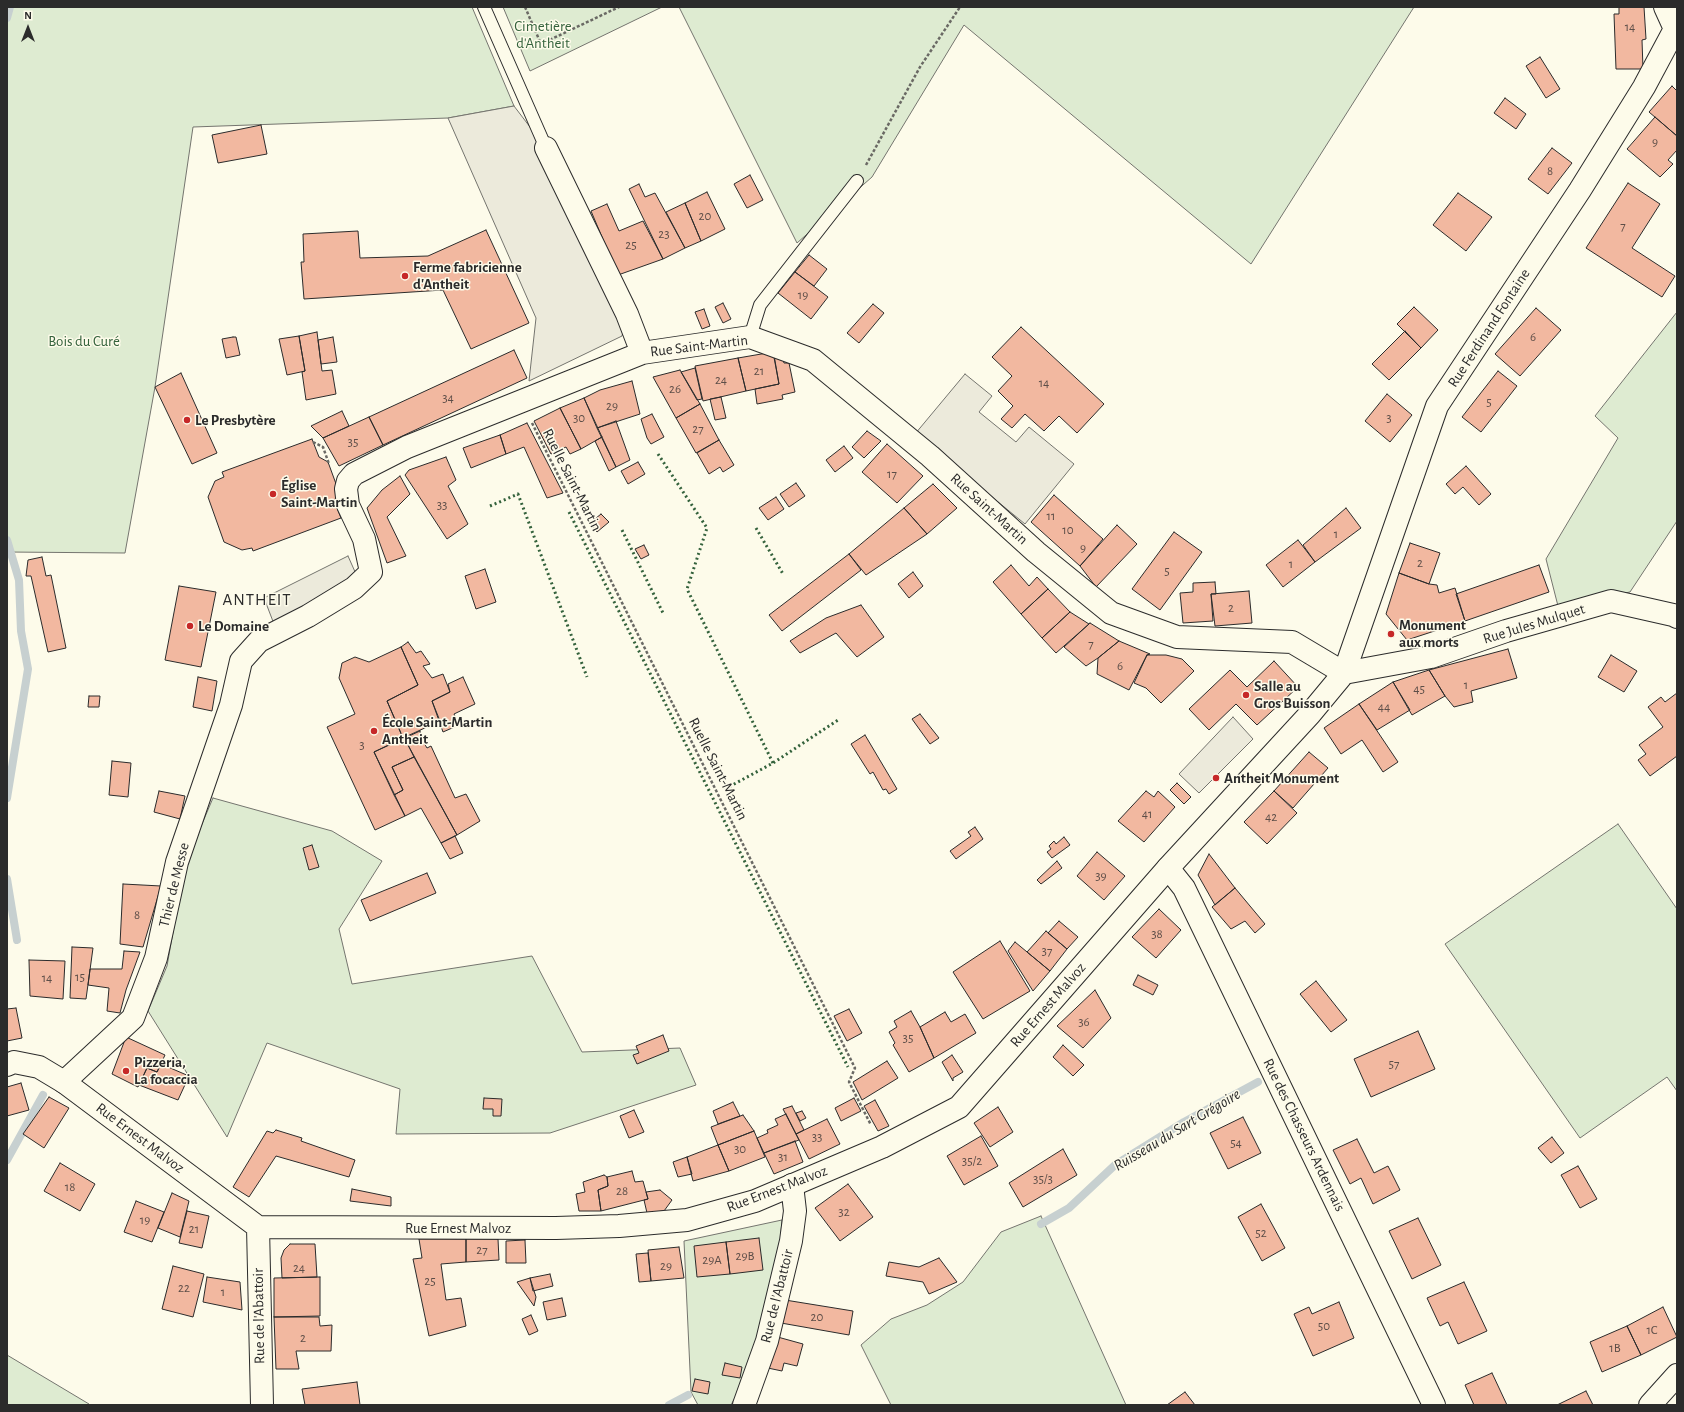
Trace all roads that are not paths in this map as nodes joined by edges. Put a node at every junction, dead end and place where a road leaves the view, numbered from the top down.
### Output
1 (484, 7) edge
2 (1665, 7) edge
3 (546, 148) joint
4 (857, 181) road end
5 (750, 337) junction
6 (642, 353) junction
7 (1677, 617) edge
8 (241, 661) joint
9 (1344, 673) junction
10 (1168, 868) junction
11 (7, 1065) edge
12 (64, 1082) junction
13 (792, 1185) junction
14 (258, 1227) junction
15 (1677, 1375) edge
16 (262, 1405) edge
17 (744, 1405) edge
18 (1434, 1405) edge
19 (1650, 1405) edge

1 - 3 lane
2 - 9 street, Rue Ferdinand Fontaine
3 - 6 street, Rue Saint-Martin
4 - 5 lane
5 - 6 street, Rue Saint-Martin
5 - 9 street, Rue Saint-Martin
6 - 8 street, Rue Saint-Martin
7 - 9 street, Rue Jules Mulquet
8 - 12 street, Thier de Messe
9 - 10 street, Rue Ernest Malvoz
10 - 13 street, Rue Ernest Malvoz
10 - 18 street, Rue des Chasseurs Ardennais
11 - 12 street, Rue Ernest Malvoz
12 - 14 street, Rue Ernest Malvoz
13 - 14 street, Rue Ernest Malvoz
13 - 17 street, Rue de l'Abattoir
14 - 16 street, Rue de l'Abattoir
15 - 19 street

